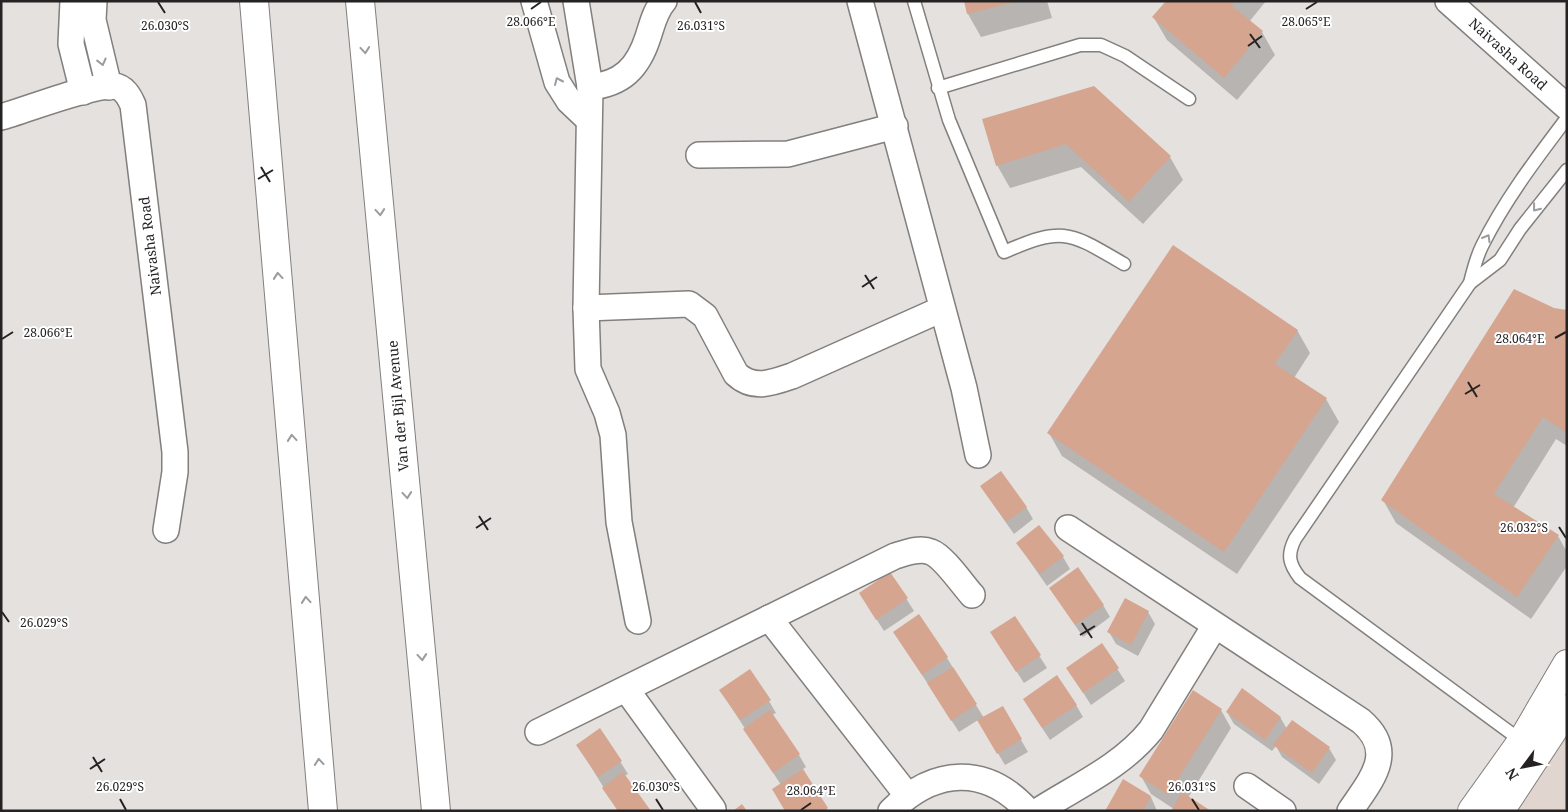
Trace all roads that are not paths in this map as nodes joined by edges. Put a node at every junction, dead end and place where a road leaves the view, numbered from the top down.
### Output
1 (73, 1) edge
2 (94, 1) edge
3 (254, 1) edge
4 (360, 1) edge
5 (534, 1) edge
6 (576, 1) edge
7 (664, 1) edge
8 (860, 1) edge
9 (914, 1) edge
10 (1448, 1) edge
11 (109, 87) junction
12 (590, 87) junction
13 (938, 88) junction
14 (83, 92) junction
15 (1189, 99) dead end
16 (1567, 107) edge
17 (1, 117) edge
18 (1567, 118) edge
19 (588, 119) junction
20 (895, 126) junction
21 (699, 155) dead end
22 (1567, 170) edge
23 (1124, 264) dead end
24 (1470, 283) junction
25 (586, 308) junction
26 (942, 309) junction
27 (978, 455) dead end
28 (1068, 528) dead end
29 (166, 530) dead end
30 (972, 595) dead end
31 (769, 618) junction
32 (638, 621) dead end
33 (1214, 626) junction
34 (1567, 664) edge
35 (626, 689) junction
36 (1567, 709) edge
37 (538, 732) dead end
38 (1531, 748) junction
39 (1247, 786) dead end
40 (899, 803) edge
41 (713, 809) dead end
42 (323, 811) edge
43 (436, 811) edge
44 (1028, 811) edge
45 (1038, 811) edge
46 (1283, 811) edge
47 (1350, 811) edge
48 (1472, 811) edge
49 (1500, 811) edge

1 - 14 street
2 -> 11 street
42 -> 3 main road
4 -> 43 main road, Van der Bijl Avenue
19 -> 5 street
6 - 12 street
7 - 12 street
8 - 20 street
9 - 13 lane
10 - 16 street, Naivasha Road
11 - 14 street
11 - 29 street, Naivasha Road
12 - 19 street
13 - 15 lane
13 - 23 lane
14 - 17 street
24 -> 18 lane
19 - 25 street
20 - 21 street
20 - 26 street
22 -> 24 lane
24 - 38 lane
25 - 26 street
25 - 32 street
26 - 27 street
28 - 33 street
30 - 31 street
31 - 35 street
31 - 40 street
33 - 45 street
33 - 47 street
34 - 38 main road
35 - 37 street
35 - 41 street
36 - 38 main road
38 - 48 main road
38 - 49 main road
39 - 46 street
40 - 44 street

